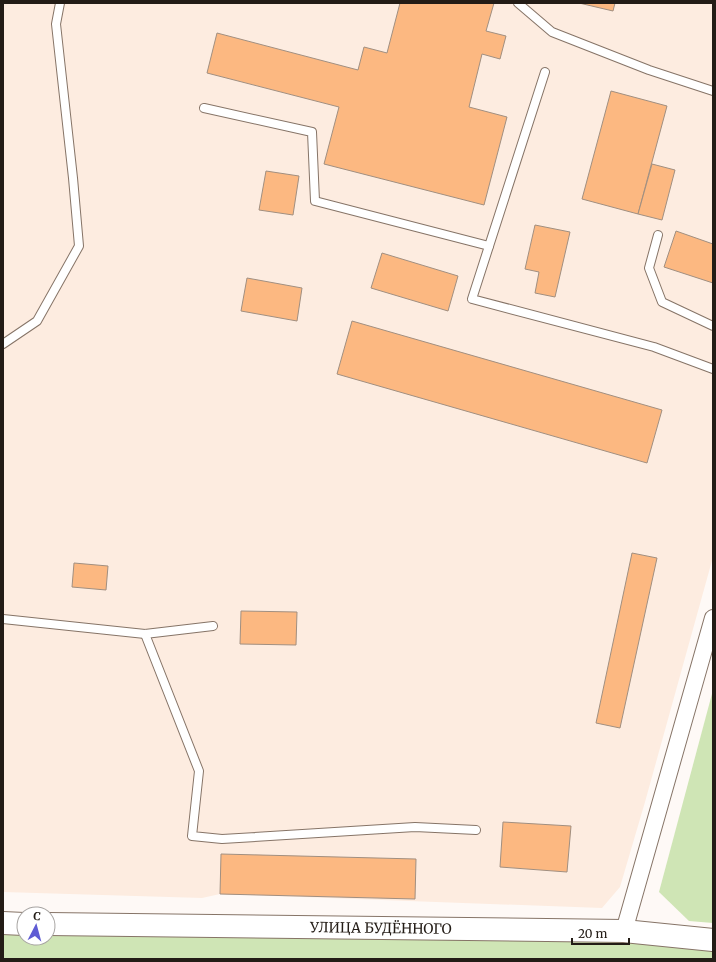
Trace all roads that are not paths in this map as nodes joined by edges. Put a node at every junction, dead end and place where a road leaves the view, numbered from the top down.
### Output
1 (60, 3) edge
2 (518, 3) edge
3 (545, 72) dead end
4 (713, 91) edge
5 (204, 108) dead end
6 (658, 235) dead end
7 (489, 246) junction
8 (713, 326) edge
9 (3, 344) edge
10 (713, 369) edge
11 (713, 618) edge
12 (3, 619) edge
13 (213, 626) dead end
14 (145, 634) junction
15 (476, 830) dead end
16 (3, 923) edge
17 (16, 924) edge
18 (56, 924) edge
19 (624, 931) junction
20 (713, 940) edge

1 - 9 lane
2 - 4 lane
3 - 7 lane
5 - 7 lane
6 - 8 lane
7 - 10 lane
11 - 19 street
12 - 14 lane
13 - 14 lane
14 - 15 lane
16 - 17 main road
18 - 19 main road, УЛИЦА БУДЁННОГО
19 - 20 main road, УЛИЦА БУДЁННОГО

